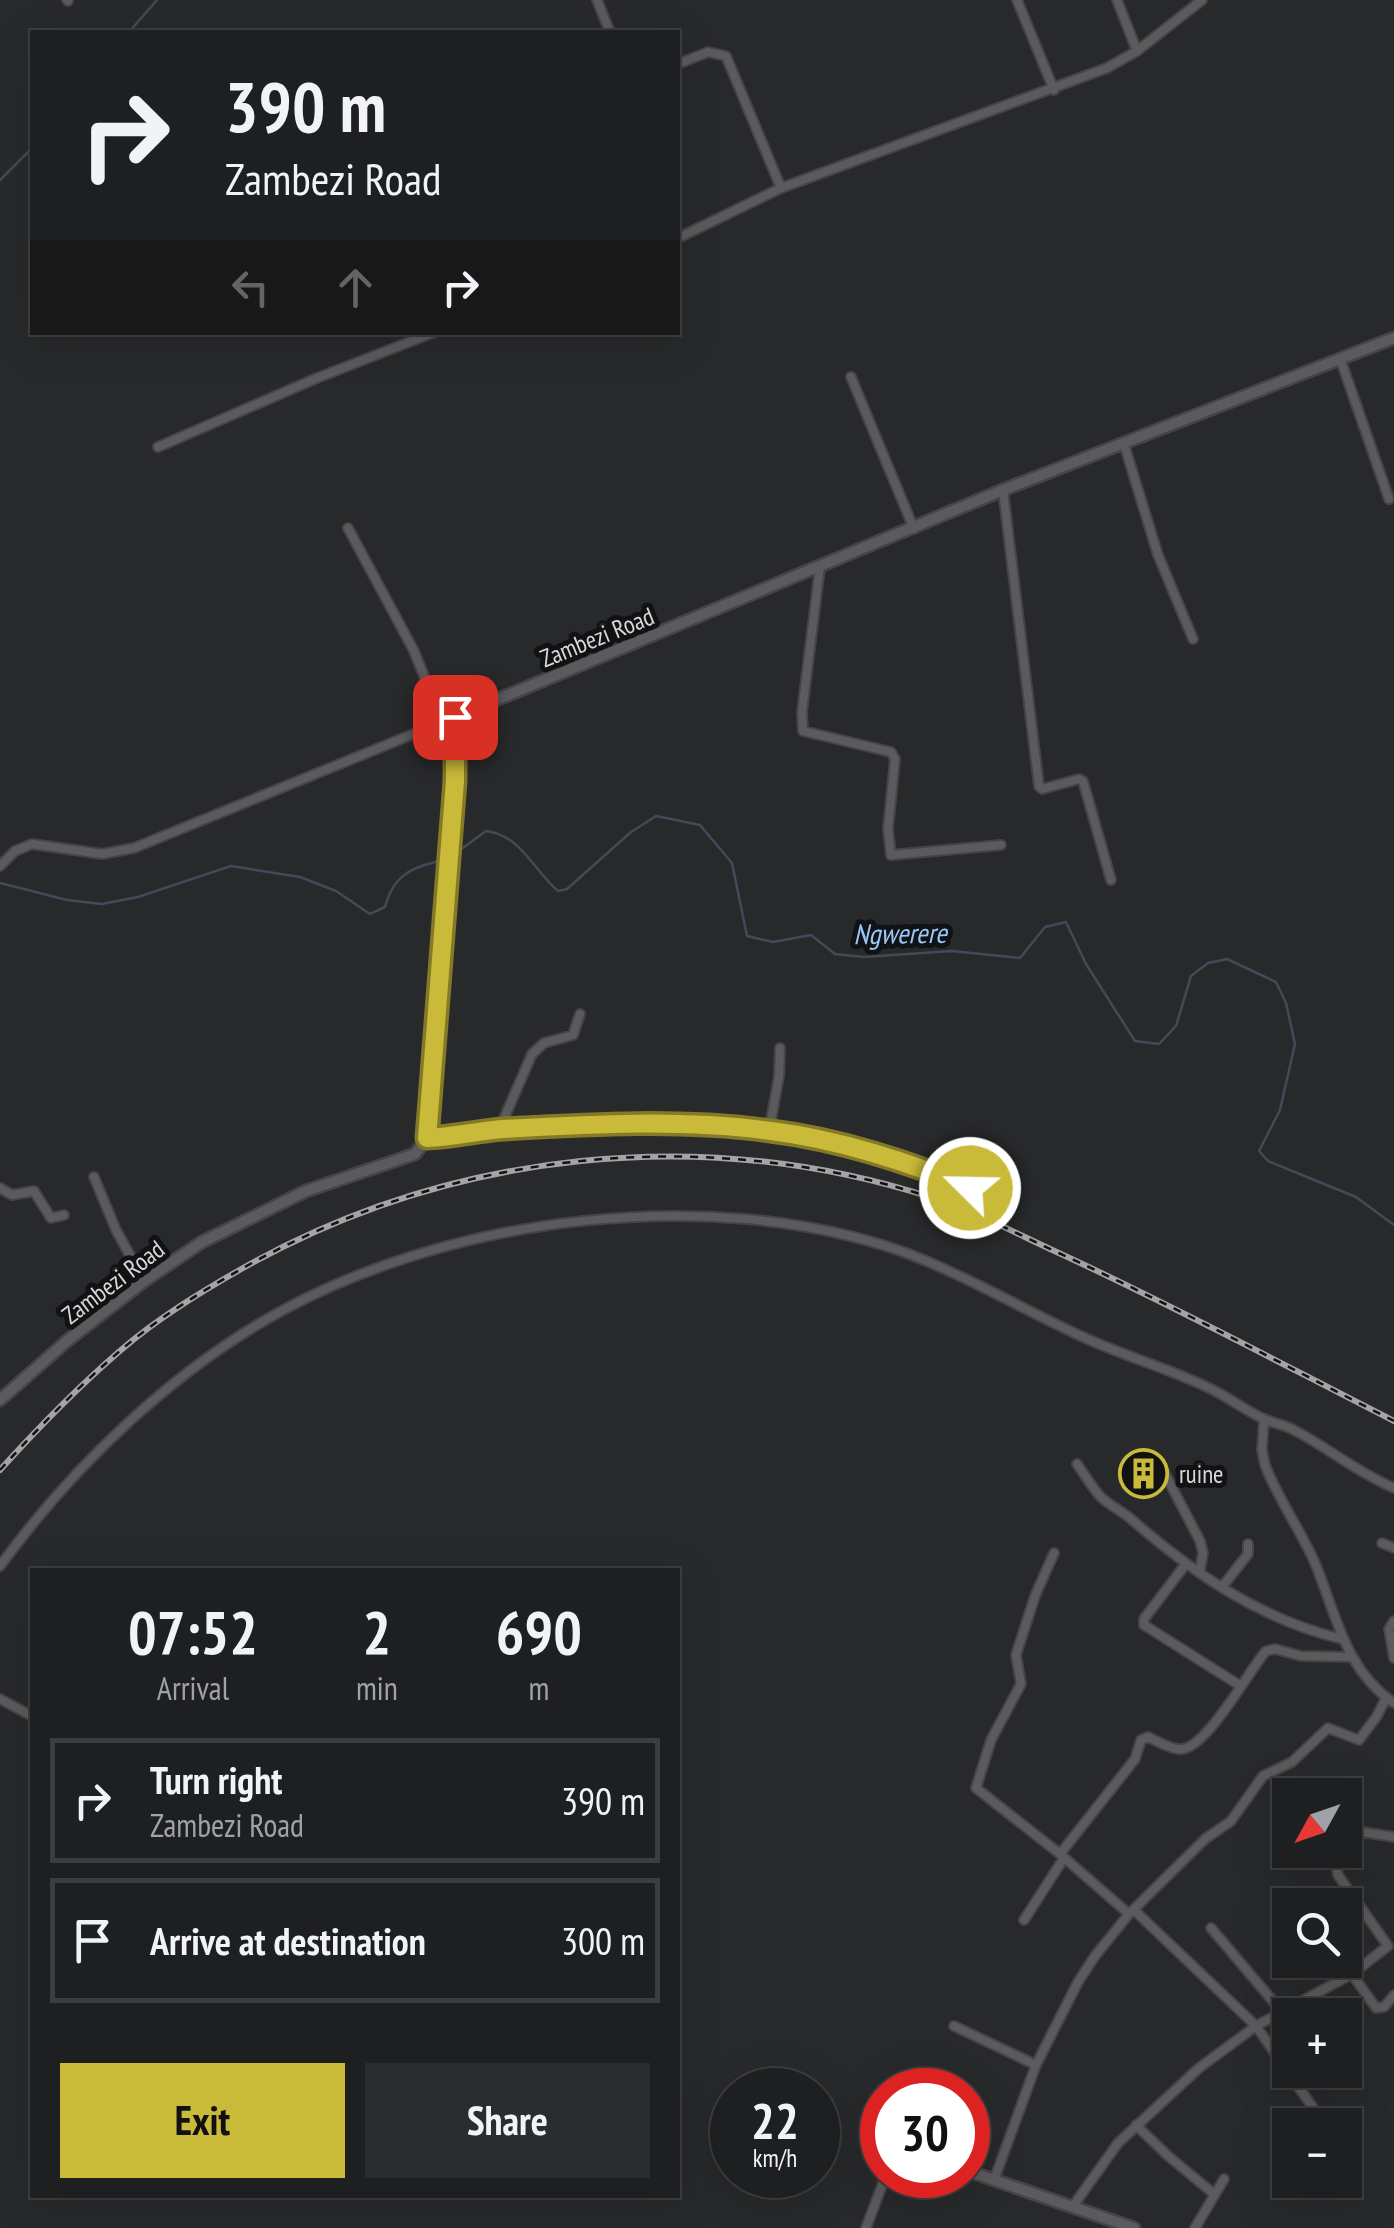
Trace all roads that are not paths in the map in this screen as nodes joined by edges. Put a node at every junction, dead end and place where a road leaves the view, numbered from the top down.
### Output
1 (597, 0) edge
2 (1018, 0) edge
3 (1117, 0) edge
4 (1202, 0) edge
5 (609, 30) edge
6 (1137, 51) junction
7 (680, 63) edge
8 (1054, 90) junction
9 (781, 188) junction
10 (680, 237) edge
11 (427, 335) edge
12 (1394, 338) edge
13 (1340, 358) junction
14 (851, 377) dead end
15 (1124, 444) junction
16 (158, 447) dead end
17 (1004, 490) junction
18 (1389, 499) dead end
19 (348, 528) dead end
20 (914, 529) junction
21 (820, 567) junction
22 (1193, 639) dead end
23 (455, 717) junction
24 (442, 720) junction
25 (1000, 845) dead end
26 (1, 864) edge
27 (1111, 880) dead end
28 (580, 1014) dead end
29 (780, 1048) dead end
30 (499, 1130) junction
31 (766, 1130) junction
32 (427, 1138) junction
33 (94, 1176) dead end
34 (0, 1188) edge
35 (970, 1188) dead end
36 (64, 1215) dead end
37 (144, 1280) junction
38 (0, 1400) edge
39 (1264, 1419) junction
40 (1077, 1464) dead end
41 (1164, 1472) dead end
42 (1394, 1488) edge
43 (1382, 1543) dead end
44 (1248, 1544) dead end
45 (1394, 1548) edge
46 (1054, 1553) dead end
47 (1185, 1564) junction
48 (0, 1566) edge
49 (1200, 1570) junction
50 (1222, 1587) junction
51 (1394, 1621) edge
52 (1342, 1639) junction
53 (1352, 1657) junction
54 (1394, 1658) edge
55 (1240, 1686) junction
56 (0, 1698) edge
57 (1390, 1701) edge
58 (30, 1715) edge
59 (1394, 1838) edge
60 (1062, 1856) junction
61 (1347, 1888) edge
62 (1362, 1909) edge
63 (1132, 1912) junction
64 (1024, 1920) dead end
65 (1211, 1928) dead end
66 (1362, 1966) edge
67 (1345, 1978) edge
68 (1355, 1978) edge
69 (1394, 1995) edge
70 (1310, 1998) edge
71 (1272, 2000) edge
72 (1272, 2018) edge
73 (954, 2026) dead end
74 (1256, 2026) junction
75 (1036, 2065) junction
76 (1313, 2108) edge
77 (1136, 2124) junction
78 (990, 2179) edge
79 (1224, 2179) dead end
80 (994, 2180) junction
81 (1214, 2194) junction
82 (877, 2198) edge
83 (1073, 2206) junction
84 (866, 2228) edge
85 (1134, 2228) edge
86 (1195, 2228) edge

1 - 5 street
2 - 8 street
3 - 6 street
4 - 6 street
6 - 8 street
7 - 9 street
8 - 9 street
9 - 10 street
11 - 16 street
12 - 13 main road, Zambezi Road
13 - 15 main road, Zambezi Road
13 - 18 street
14 - 20 street
15 - 17 main road, Zambezi Road
15 - 22 street
17 - 20 main road, Zambezi Road
17 - 27 street
19 - 24 street
20 - 21 main road, Zambezi Road
21 - 23 main road, Zambezi Road
21 - 25 street
23 - 24 street
23 - 32 main road
24 - 26 street
28 - 30 street
29 - 31 street
30 - 31 street
30 - 32 street
31 - 35 street
32 - 37 main road, Zambezi Road
33 - 37 street
34 - 36 street
37 - 38 main road, Zambezi Road
39 - 42 street
39 - 48 street
39 - 52 street
40 - 47 street
41 - 49 street
43 - 45 street
44 - 50 street
46 - 60 street
47 - 49 street
47 - 55 street
49 - 50 street
50 - 52 street
51 - 54 street
52 - 53 street
53 - 55 street
53 - 57 street
55 - 60 street
56 - 58 street
57 - 63 street
59 - 61 street
60 - 63 street
60 - 64 street
62 - 66 street
63 - 74 street
63 - 75 street
65 - 71 street
67 - 70 street
68 - 69 street
72 - 74 street
73 - 75 street
74 - 76 street
74 - 77 street
75 - 80 street
77 - 81 street
77 - 83 street
78 - 80 main road
79 - 81 street
80 - 83 main road
81 - 86 street
82 - 84 street
83 - 85 main road

